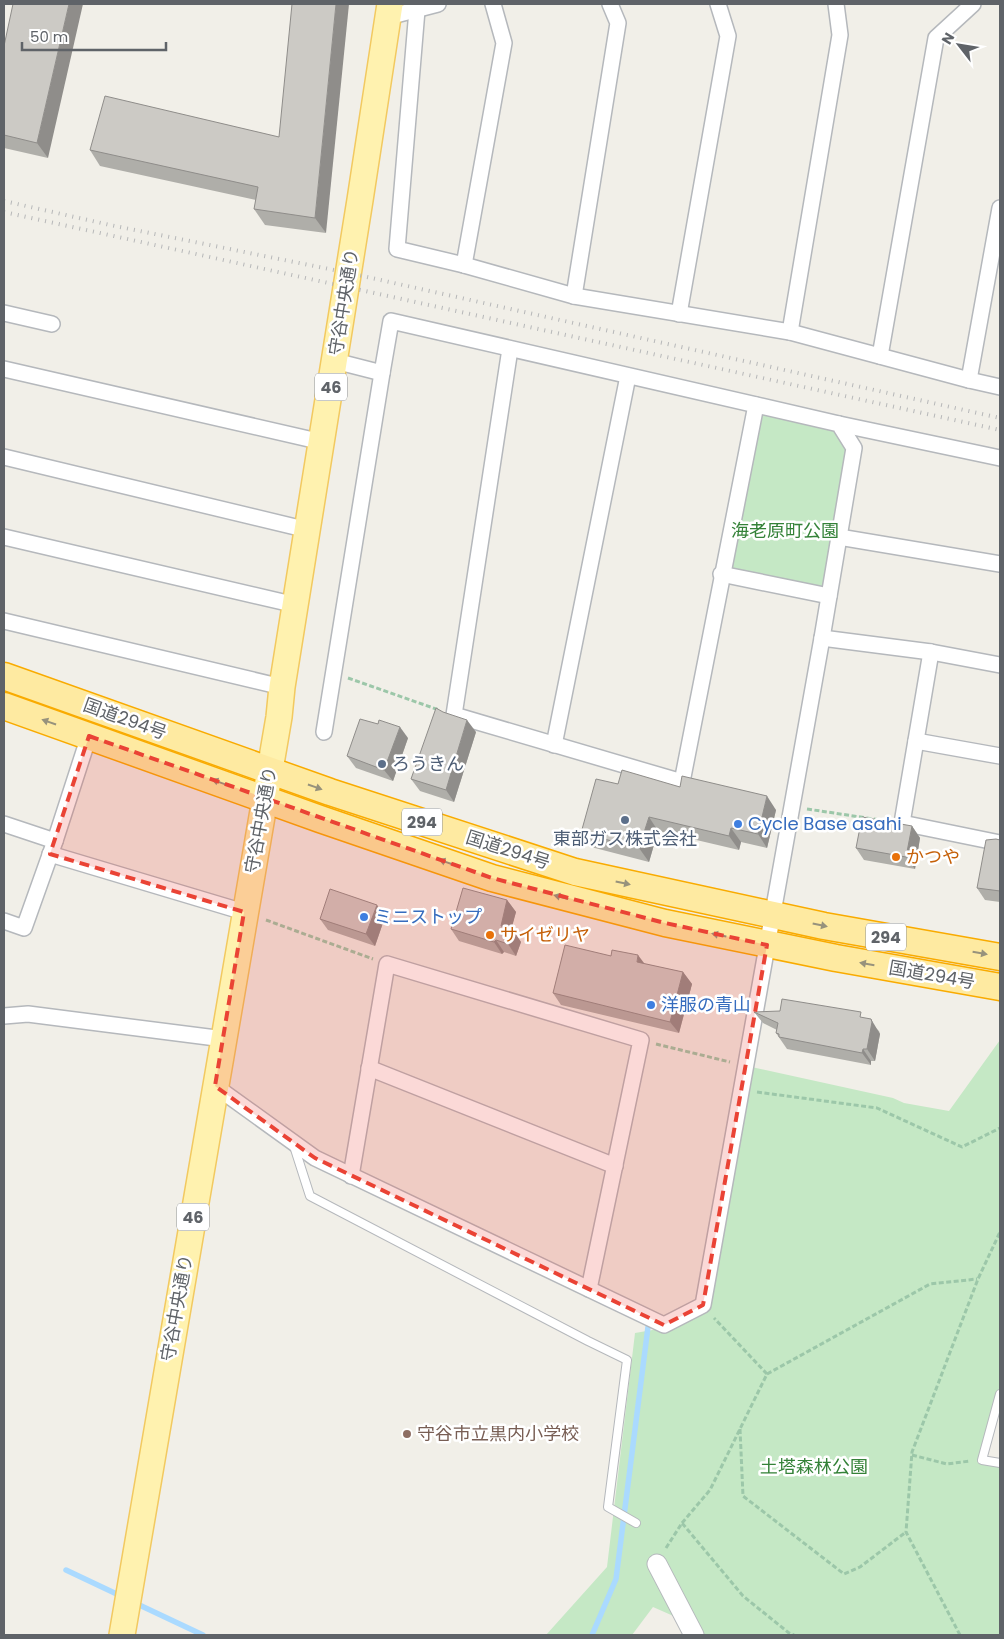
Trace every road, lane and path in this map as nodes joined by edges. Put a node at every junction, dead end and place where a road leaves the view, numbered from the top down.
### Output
1 (438, 4) edge
2 (493, 4) edge
3 (610, 4) edge
4 (718, 4) edge
5 (836, 4) edge
6 (973, 4) edge
7 (389, 10) edge
8 (417, 10) junction
9 (1000, 208) edge
10 (464, 265) junction
11 (574, 296) junction
12 (4, 313) edge
13 (679, 314) junction
14 (52, 324) dead end
15 (790, 332) junction
16 (510, 349) junction
17 (880, 356) junction
18 (335, 361) junction
19 (4, 369) edge
20 (382, 373) junction
21 (628, 376) junction
22 (969, 380) junction
23 (1000, 387) edge
24 (756, 405) junction
25 (839, 424) junction
26 (322, 442) junction
27 (4, 457) edge
28 (1000, 458) edge
29 (308, 530) junction
30 (4, 537) edge
31 (839, 538) junction
32 (1000, 564) edge
33 (721, 574) junction
34 (829, 596) junction
35 (296, 605) junction
36 (4, 621) edge
37 (822, 638) junction
38 (931, 652) junction
39 (1000, 665) edge
40 (333, 672) junction
41 (4, 676) edge
42 (282, 687) junction
43 (4, 706) edge
44 (454, 715) junction
45 (324, 732) dead end
46 (89, 736) junction
47 (916, 741) junction
48 (554, 744) junction
49 (1000, 756) edge
50 (269, 771) junction
51 (265, 799) junction
52 (791, 806) junction
53 (902, 823) junction
54 (4, 824) edge
55 (1000, 843) edge
56 (53, 847) junction
57 (244, 912) junction
58 (772, 915) junction
59 (4, 921) edge
60 (767, 945) junction
61 (1000, 956) edge
62 (387, 964) junction
63 (1000, 987) edge
64 (4, 1016) edge
65 (224, 1039) junction
66 (641, 1040) junction
67 (747, 1066) junction
68 (368, 1068) junction
69 (215, 1086) junction
70 (742, 1089) junction
71 (1000, 1128) edge
72 (293, 1142) junction
73 (615, 1166) junction
74 (351, 1176) junction
75 (1000, 1232) edge
76 (978, 1279) junction
77 (589, 1289) junction
78 (703, 1305) junction
79 (766, 1374) junction
80 (1000, 1394) edge
81 (740, 1428) junction
82 (912, 1455) junction
83 (982, 1460) junction
84 (1000, 1463) edge
85 (636, 1523) dead end
86 (682, 1523) junction
87 (906, 1532) junction
88 (657, 1564) joint
89 (122, 1635) edge
90 (694, 1635) edge
91 (794, 1635) edge
92 (960, 1635) edge

1 - 8 street
2 - 10 street
3 - 11 street
4 - 13 street
5 - 15 street
6 - 17 street
7 - 8 street
7 - 18 main road, 守谷中央通り / 46
8 - 10 street
9 - 22 street
10 - 11 street
11 - 13 street
12 - 14 street
13 - 15 street
15 - 17 street
16 - 20 street
16 - 21 street
16 - 44 street
17 - 22 street
18 - 20 street
18 - 26 main road, 守谷中央通り / 46
19 - 26 street
20 - 40 street
21 - 24 street
21 - 48 street
22 - 23 street
24 - 25 street
24 - 33 street
25 - 28 street
25 - 31 street
26 - 29 main road, 守谷中央通り / 46
27 - 29 street
29 - 35 main road, 守谷中央通り / 46
30 - 35 street
31 - 32 street
31 - 34 street
33 - 34 street
33 - 48 street
34 - 37 street
35 - 42 main road, 守谷中央通り / 46
36 - 42 street
37 - 38 street
37 - 52 street
38 - 39 street
38 - 47 street
40 - 44 path
40 - 45 street
41 - 50 highway, 国道294号 / 294
42 - 50 main road, 守谷中央通り / 46
46 -> 43 highway, 国道294号 / 294
44 - 48 street
51 -> 46 highway, 国道294号 / 294
46 - 56 street
47 - 49 street
47 - 53 street
50 - 51 main road, 守谷中央通り / 46
50 -> 58 highway, 国道294号 / 294
51 - 57 main road, 守谷中央通り / 46
60 -> 51 highway, 国道294号 / 294
52 - 53 path
52 - 58 street
53 - 55 street
54 - 56 street
56 - 57 street
56 - 59 street
57 - 62 path
57 - 65 main road, 守谷中央通り / 46
58 - 60 street
58 -> 61 highway, 国道294号 / 294
63 -> 60 highway, 国道294号 / 294
60 - 67 street
62 - 66 street
62 - 68 street
64 - 65 street
65 - 69 main road, 守谷中央通り / 46
66 - 67 path
66 - 73 street
67 - 70 street
68 - 73 street
68 - 74 street
69 - 72 street
69 - 89 main road, 守谷中央通り / 46
70 - 71 path
70 - 78 street
72 - 74 street
72 - 85 lane
73 - 77 street
74 - 77 street
75 - 76 path
76 - 79 path
76 - 82 path
77 - 78 street
78 - 79 path
79 - 81 path
80 - 83 lane
81 - 86 path
81 - 87 path
82 - 83 path
82 - 87 path
83 - 84 lane
86 - 88 path
86 - 91 path
87 - 92 path
88 - 90 street

